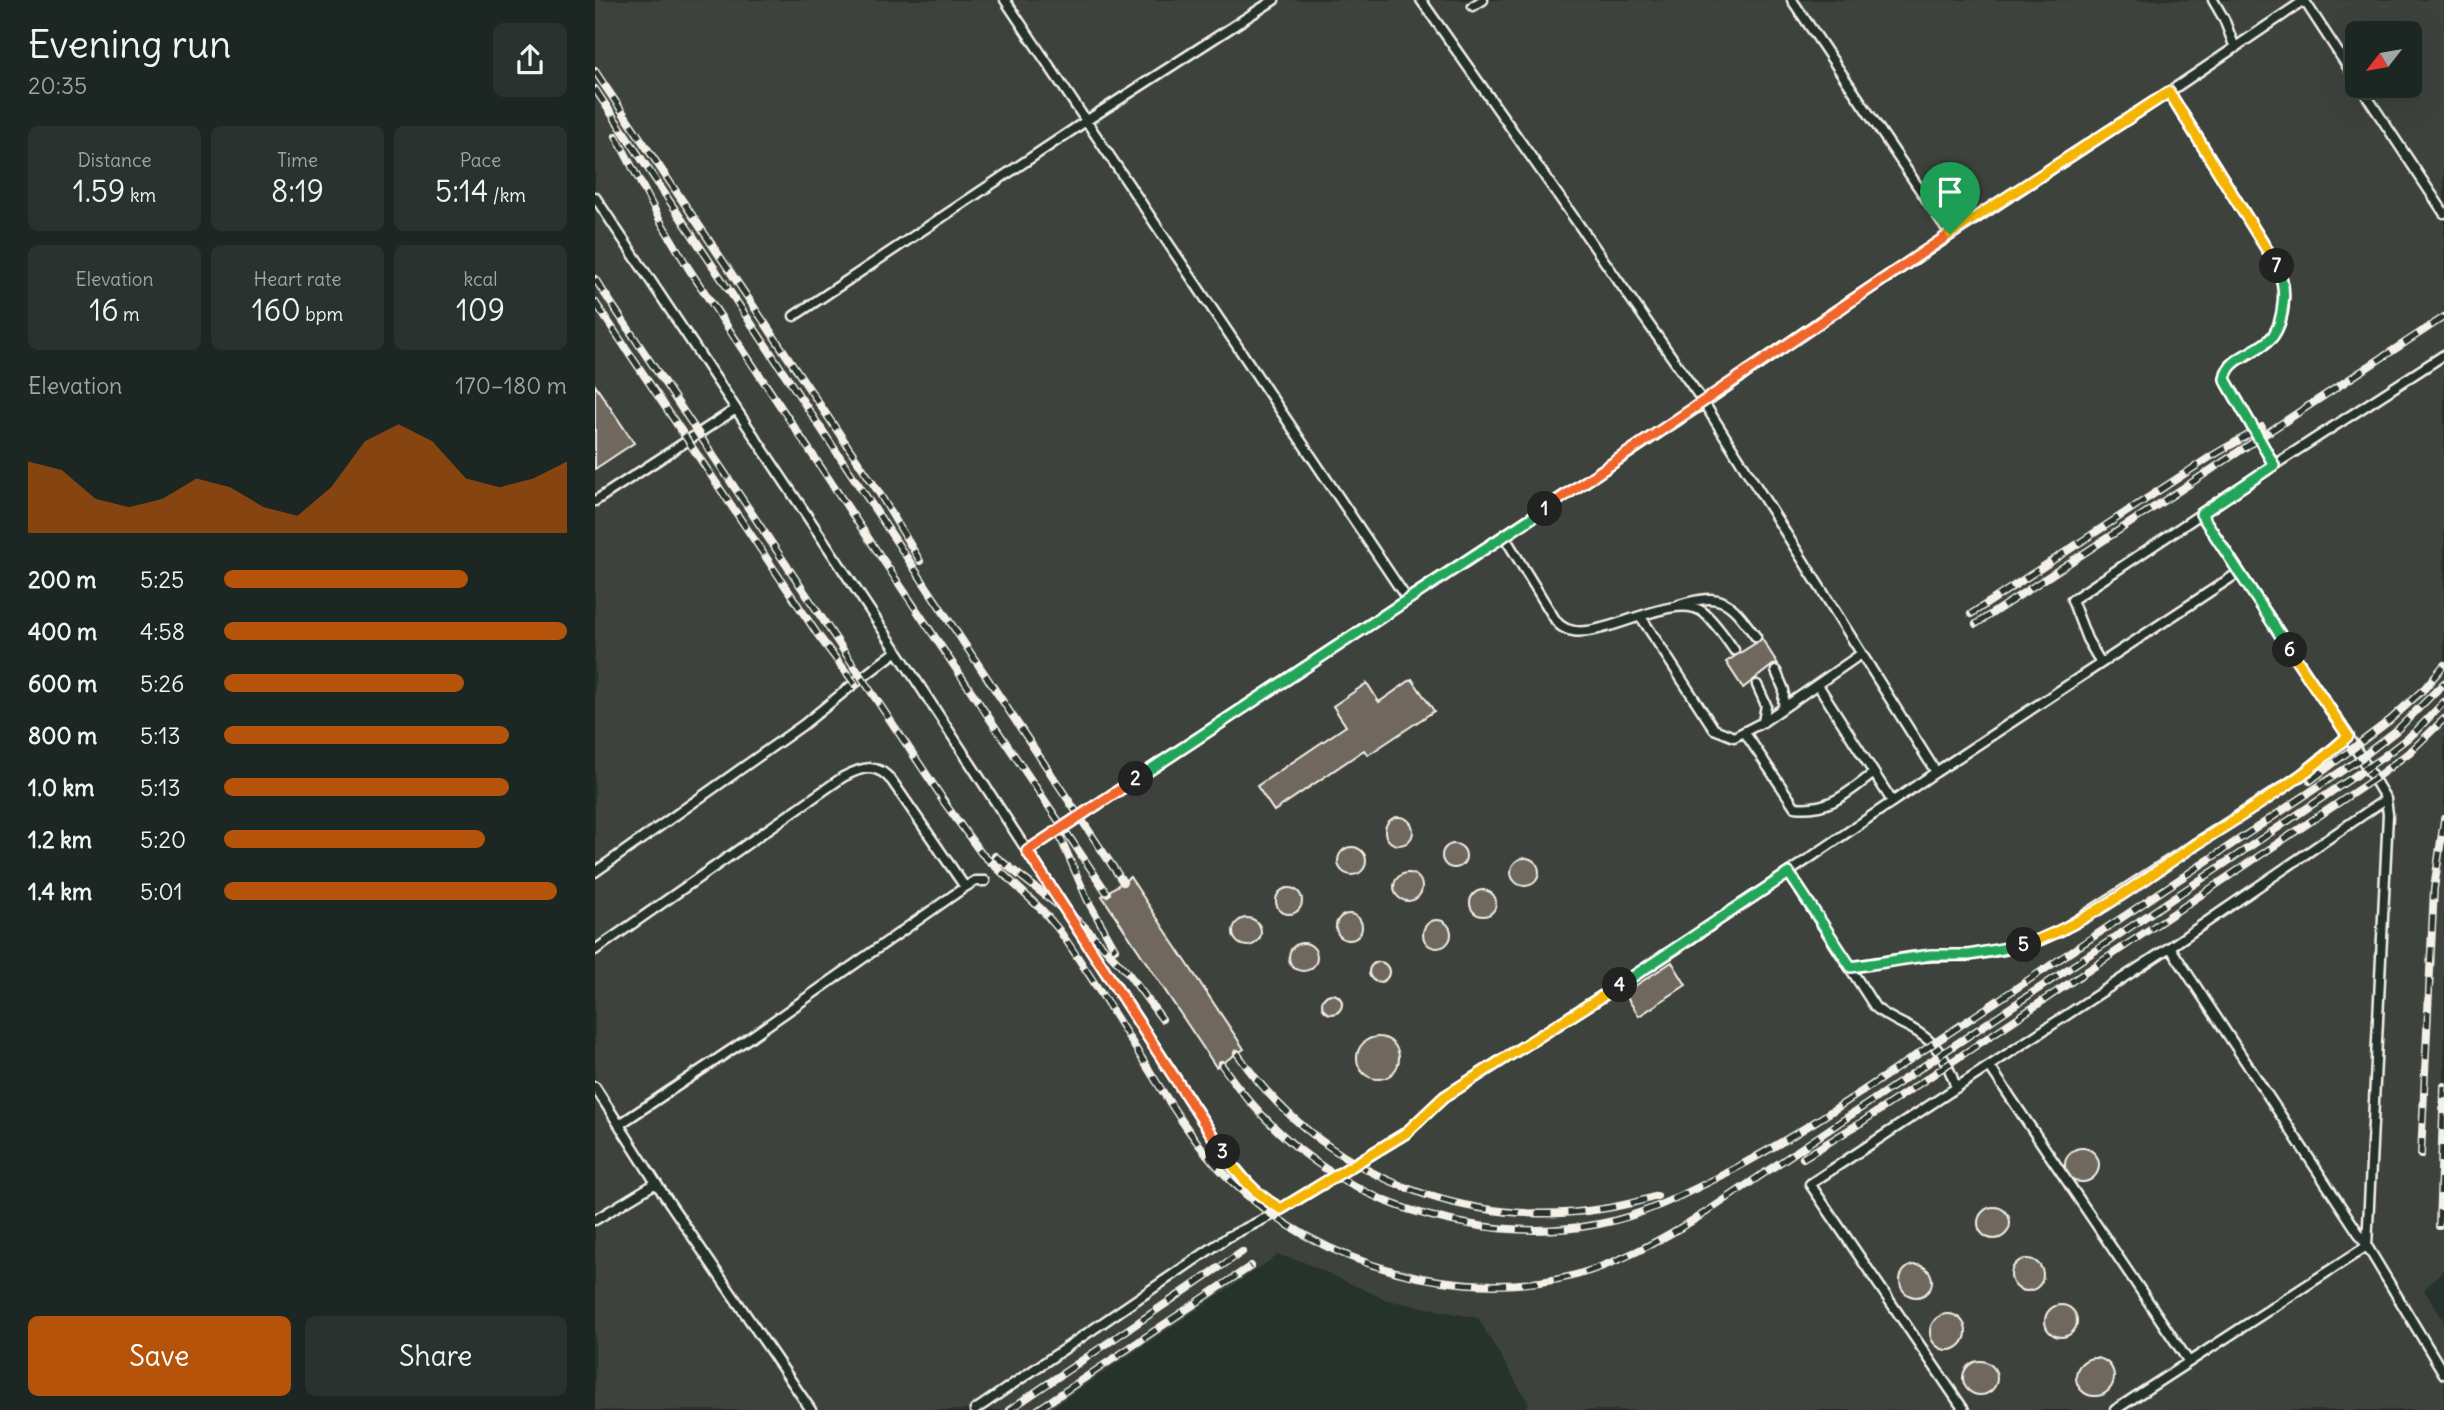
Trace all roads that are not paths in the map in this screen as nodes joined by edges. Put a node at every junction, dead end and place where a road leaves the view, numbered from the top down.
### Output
1 (1005, 0) edge
2 (1274, 0) edge
3 (1420, 0) edge
4 (1483, 0) edge
5 (1792, 0) edge
6 (2213, 0) edge
7 (2304, 0) edge
8 (1473, 6) dead end
9 (2235, 48) junction
10 (2345, 63) edge
11 (2169, 92) junction
12 (2368, 98) edge
13 (1086, 121) junction
14 (595, 197) edge
15 (2444, 213) edge
16 (1950, 234) junction
17 (794, 316) dead end
18 (2444, 355) edge
19 (1704, 402) junction
20 (736, 409) junction
21 (2274, 465) junction
22 (595, 500) edge
23 (2201, 514) junction
24 (1503, 536) junction
25 (2238, 573) junction
26 (1407, 600) junction
27 (1679, 605) junction
28 (1641, 617) junction
29 (1756, 637) dead end
30 (1734, 650) dead end
31 (897, 652) junction
32 (1861, 654) junction
33 (2101, 663) junction
34 (1776, 671) dead end
35 (1757, 685) dead end
36 (1818, 685) junction
37 (1783, 708) junction
38 (1763, 722) junction
39 (1745, 733) junction
40 (2348, 736) junction
41 (1936, 772) junction
42 (1874, 773) junction
43 (2386, 799) junction
44 (1892, 802) junction
45 (1027, 851) junction
46 (595, 872) edge
47 (1789, 873) junction
48 (985, 881) dead end
49 (965, 887) junction
50 (2170, 947) junction
51 (595, 950) edge
52 (1851, 967) junction
53 (1990, 1067) junction
54 (595, 1087) edge
55 (1956, 1088) junction
56 (619, 1124) junction
57 (656, 1183) junction
58 (1281, 1209) junction
59 (595, 1220) edge
60 (2368, 1246) junction
61 (2189, 1362) junction
62 (2444, 1374) edge
63 (811, 1410) edge
64 (975, 1410) edge
65 (1964, 1410) edge
66 (2115, 1410) edge

1 - 13 lane
2 - 13 lane
3 - 19 lane
4 - 8 lane
5 - 16 lane
6 - 9 lane
7 - 9 lane
7 - 10 lane
9 - 11 lane
11 - 16 lane
11 - 21 lane
12 - 15 lane
13 - 17 lane
13 - 26 lane
14 - 20 lane
16 - 19 lane
18 - 21 lane
19 - 24 lane
19 - 32 lane
20 - 22 lane
20 - 31 lane
21 - 23 lane
23 - 25 lane
23 - 33 lane
24 - 26 lane
24 - 28 lane
25 - 33 lane
25 - 40 lane
26 - 45 lane
27 - 28 lane
27 - 29 lane
27 - 30 lane
28 - 39 lane
31 - 45 lane
31 - 46 lane
32 - 36 lane
32 - 41 lane
33 - 41 lane
34 - 37 lane
35 - 38 lane
36 - 37 lane
36 - 42 lane
37 - 38 lane
38 - 39 lane
39 - 42 lane
40 - 43 lane
40 - 52 lane
41 - 44 lane
42 - 44 lane
43 - 50 lane
43 - 60 lane
44 - 47 lane
45 - 58 lane
47 - 52 lane
47 - 58 lane
48 - 49 lane
49 - 51 lane
49 - 56 lane
50 - 53 lane
50 - 60 lane
52 - 55 lane
53 - 55 lane
53 - 61 lane
54 - 56 lane
55 - 65 lane
56 - 57 lane
57 - 59 lane
57 - 63 lane
58 - 64 lane
60 - 61 lane
60 - 62 lane
61 - 66 lane

